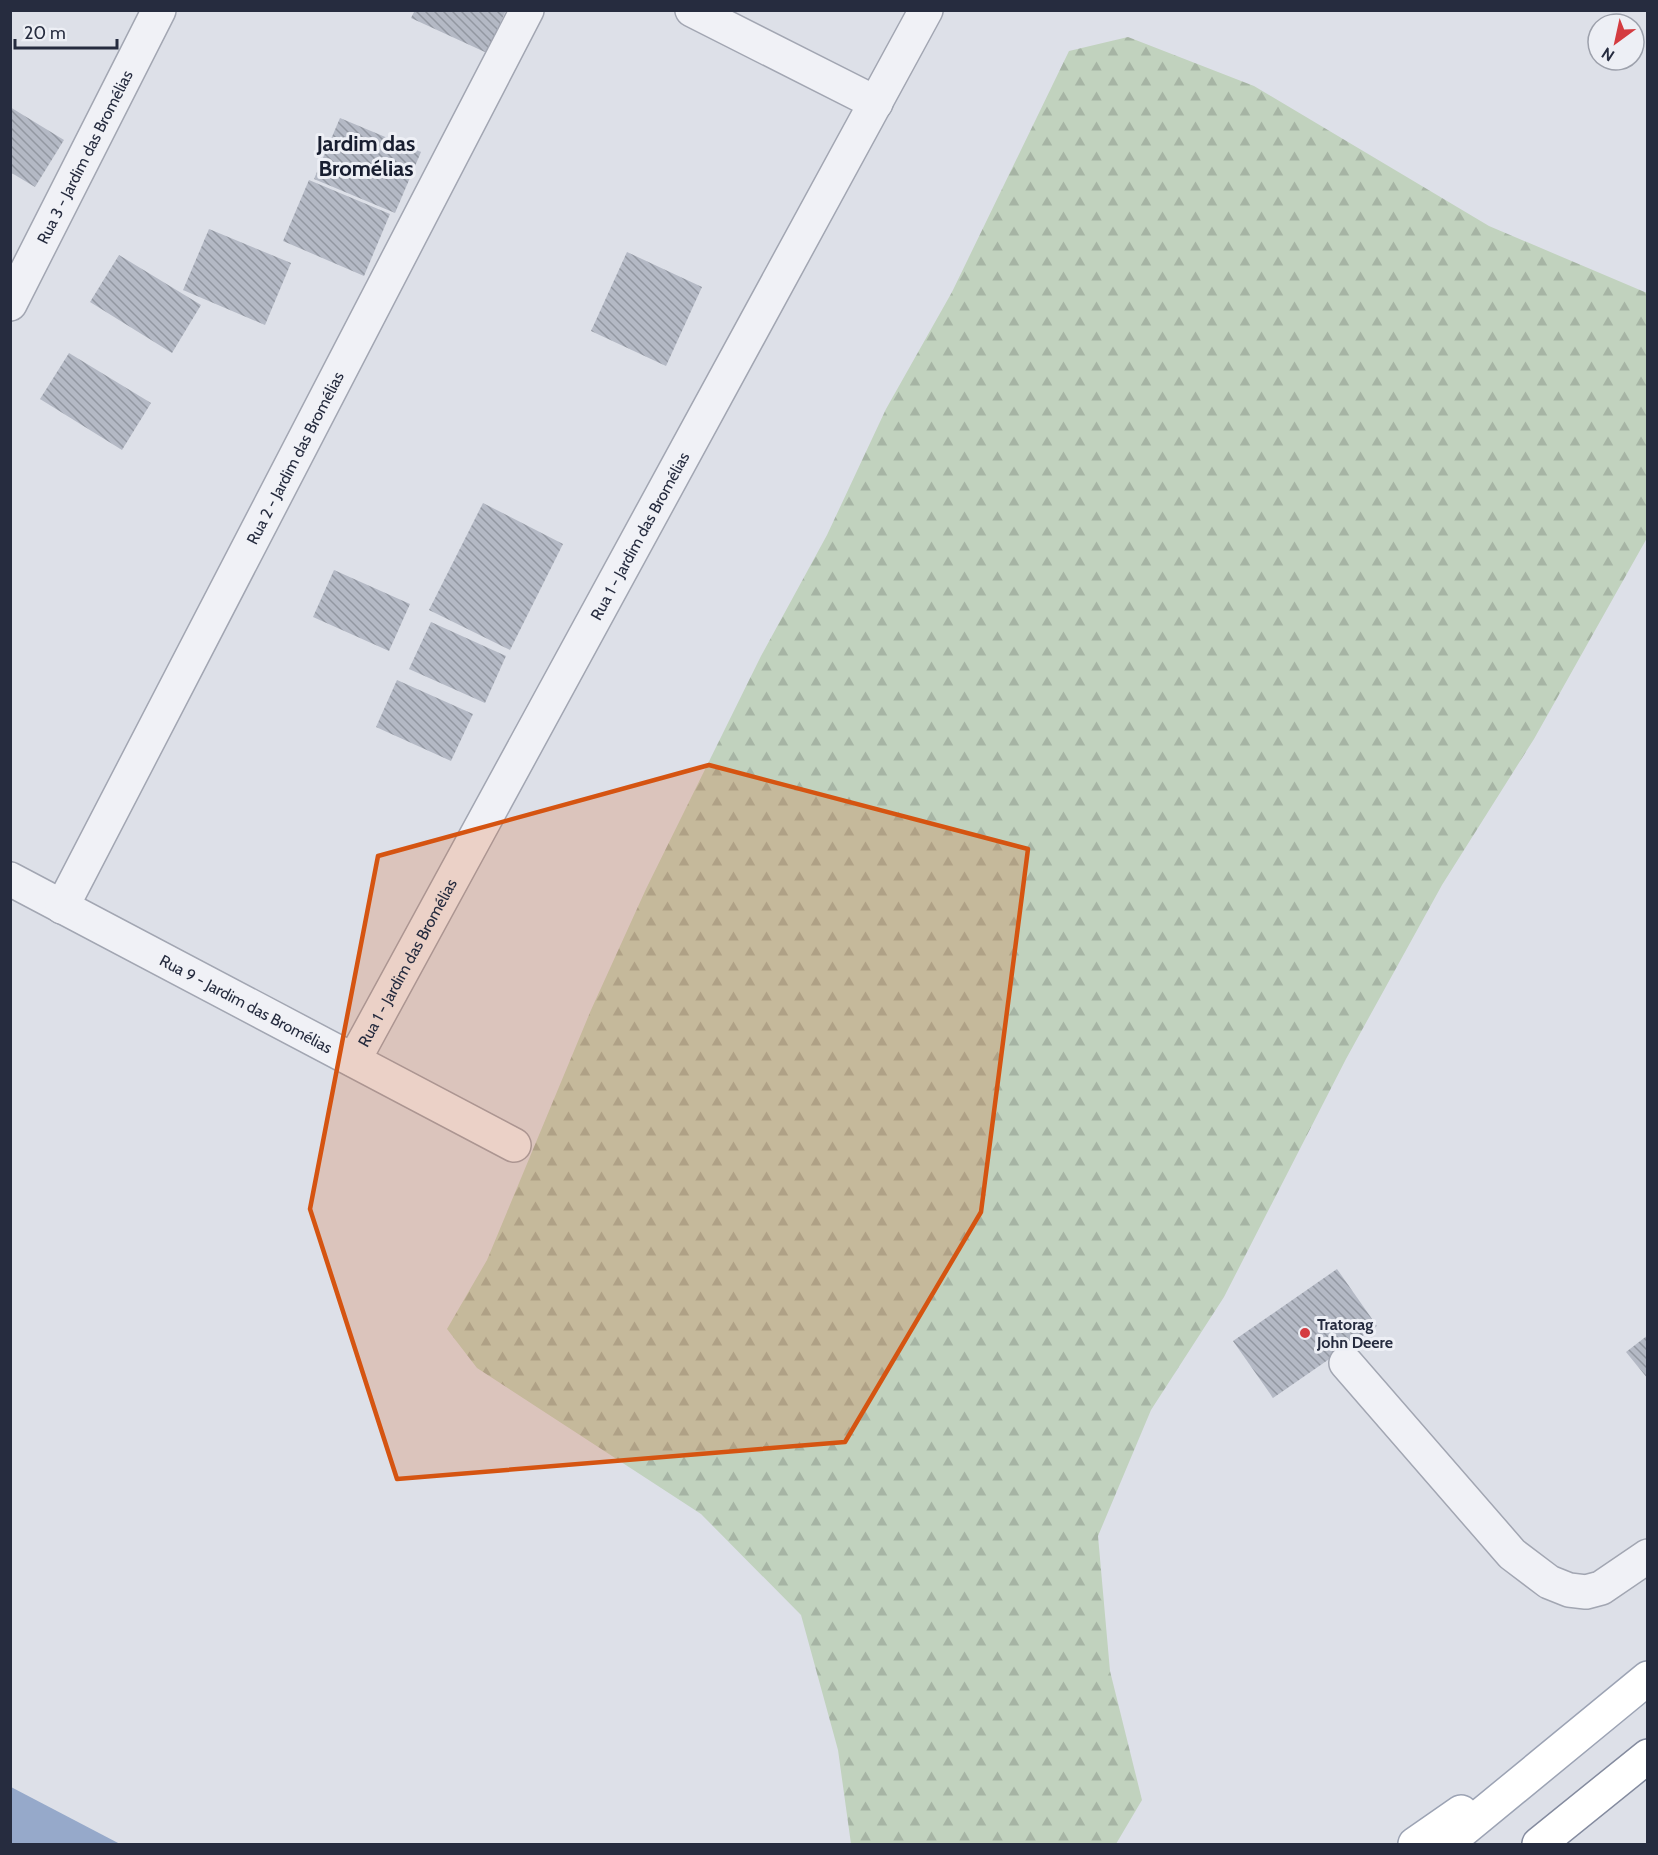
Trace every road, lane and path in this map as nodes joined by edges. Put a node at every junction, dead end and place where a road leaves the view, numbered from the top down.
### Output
1 (159, 10) edge
2 (527, 10) edge
3 (692, 10) edge
4 (926, 10) edge
5 (876, 103) junction
6 (10, 304) edge
7 (10, 879) edge
8 (63, 907) junction
9 (354, 1060) junction
10 (514, 1145) dead end
11 (1346, 1363) dead end
12 (1647, 1556) edge
13 (1647, 1678) edge
14 (1622, 1699) junction
15 (1647, 1756) edge
16 (1415, 1845) edge
17 (1446, 1845) edge
18 (1539, 1845) edge

1 - 6 street, Rua 3 - Jardim das Bromélias
2 - 8 street, Rua 2 - Jardim das Bromélias
3 - 5 street
4 - 5 street, Rua 1 - Jardim das Bromélias
5 - 9 street, Rua 1 - Jardim das Bromélias
7 - 8 street, Rua 9 - Jardim das Bromélias
8 - 9 street, Rua 9 - Jardim das Bromélias
9 - 10 street, Rua 9 - Jardim das Bromélias
11 - 12 street
13 - 14 main road
14 - 16 main road
14 - 17 main road
15 - 18 main road

